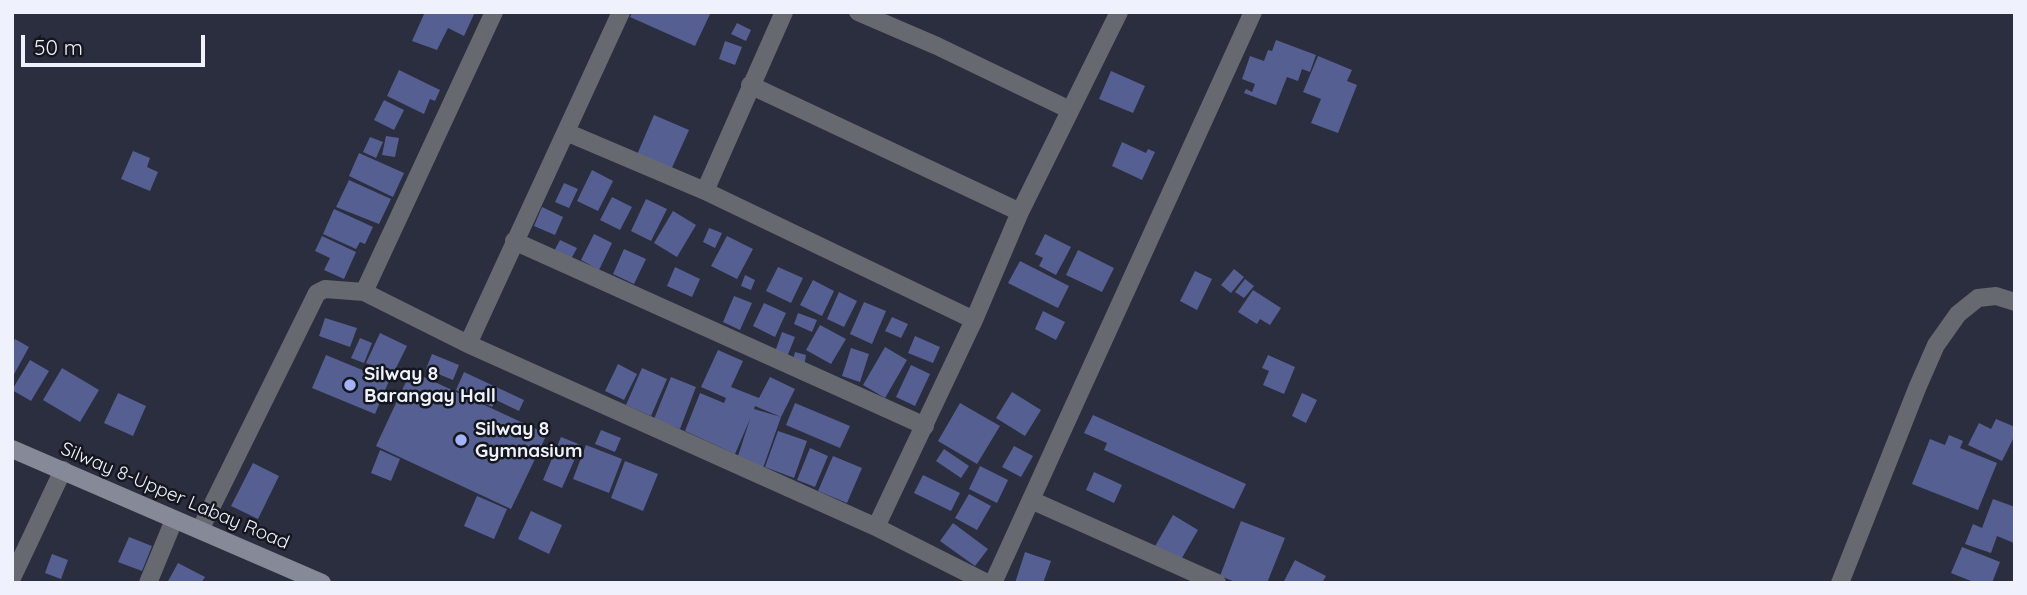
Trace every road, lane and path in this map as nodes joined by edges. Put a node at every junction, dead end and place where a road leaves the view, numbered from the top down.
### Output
1 (494, 12) edge
2 (621, 12) edge
3 (784, 12) edge
4 (858, 12) edge
5 (1119, 12) edge
6 (1253, 12) edge
7 (750, 85) junction
8 (1070, 110) junction
9 (566, 132) junction
10 (705, 191) junction
11 (1020, 212) junction
12 (514, 240) junction
13 (364, 292) junction
14 (2015, 302) edge
15 (974, 320) junction
16 (468, 344) junction
17 (925, 426) junction
18 (12, 449) edge
19 (63, 470) junction
20 (1031, 500) junction
21 (174, 520) junction
22 (876, 527) junction
23 (200, 530) junction
24 (12, 578) edge
25 (299, 578) edge
26 (148, 583) edge
27 (322, 583) edge
28 (987, 583) edge
29 (993, 583) edge
30 (1217, 583) edge
31 (1840, 583) edge

1 - 13 street
2 - 9 street
3 - 7 street
4 - 8 street
5 - 8 street
6 - 20 street
7 - 10 street
7 - 11 street
8 - 11 street
9 - 10 street
9 - 12 street
10 - 15 street
11 - 15 street
12 - 16 street
12 - 17 street
13 - 16 street
13 - 23 street
14 - 31 street
15 - 17 street
16 - 22 street
17 - 22 street
18 - 19 main road, Silway 8-Upper Labay Road
19 - 21 main road, Silway 8-Upper Labay Road
19 - 24 street
20 - 29 street
20 - 30 street
21 - 23 main road, Silway 8-Upper Labay Road
21 - 26 street
22 - 28 street
23 - 25 main road, Silway 8-Upper Labay Road
25 - 27 main road, Silway 8-Upper Labay Road

